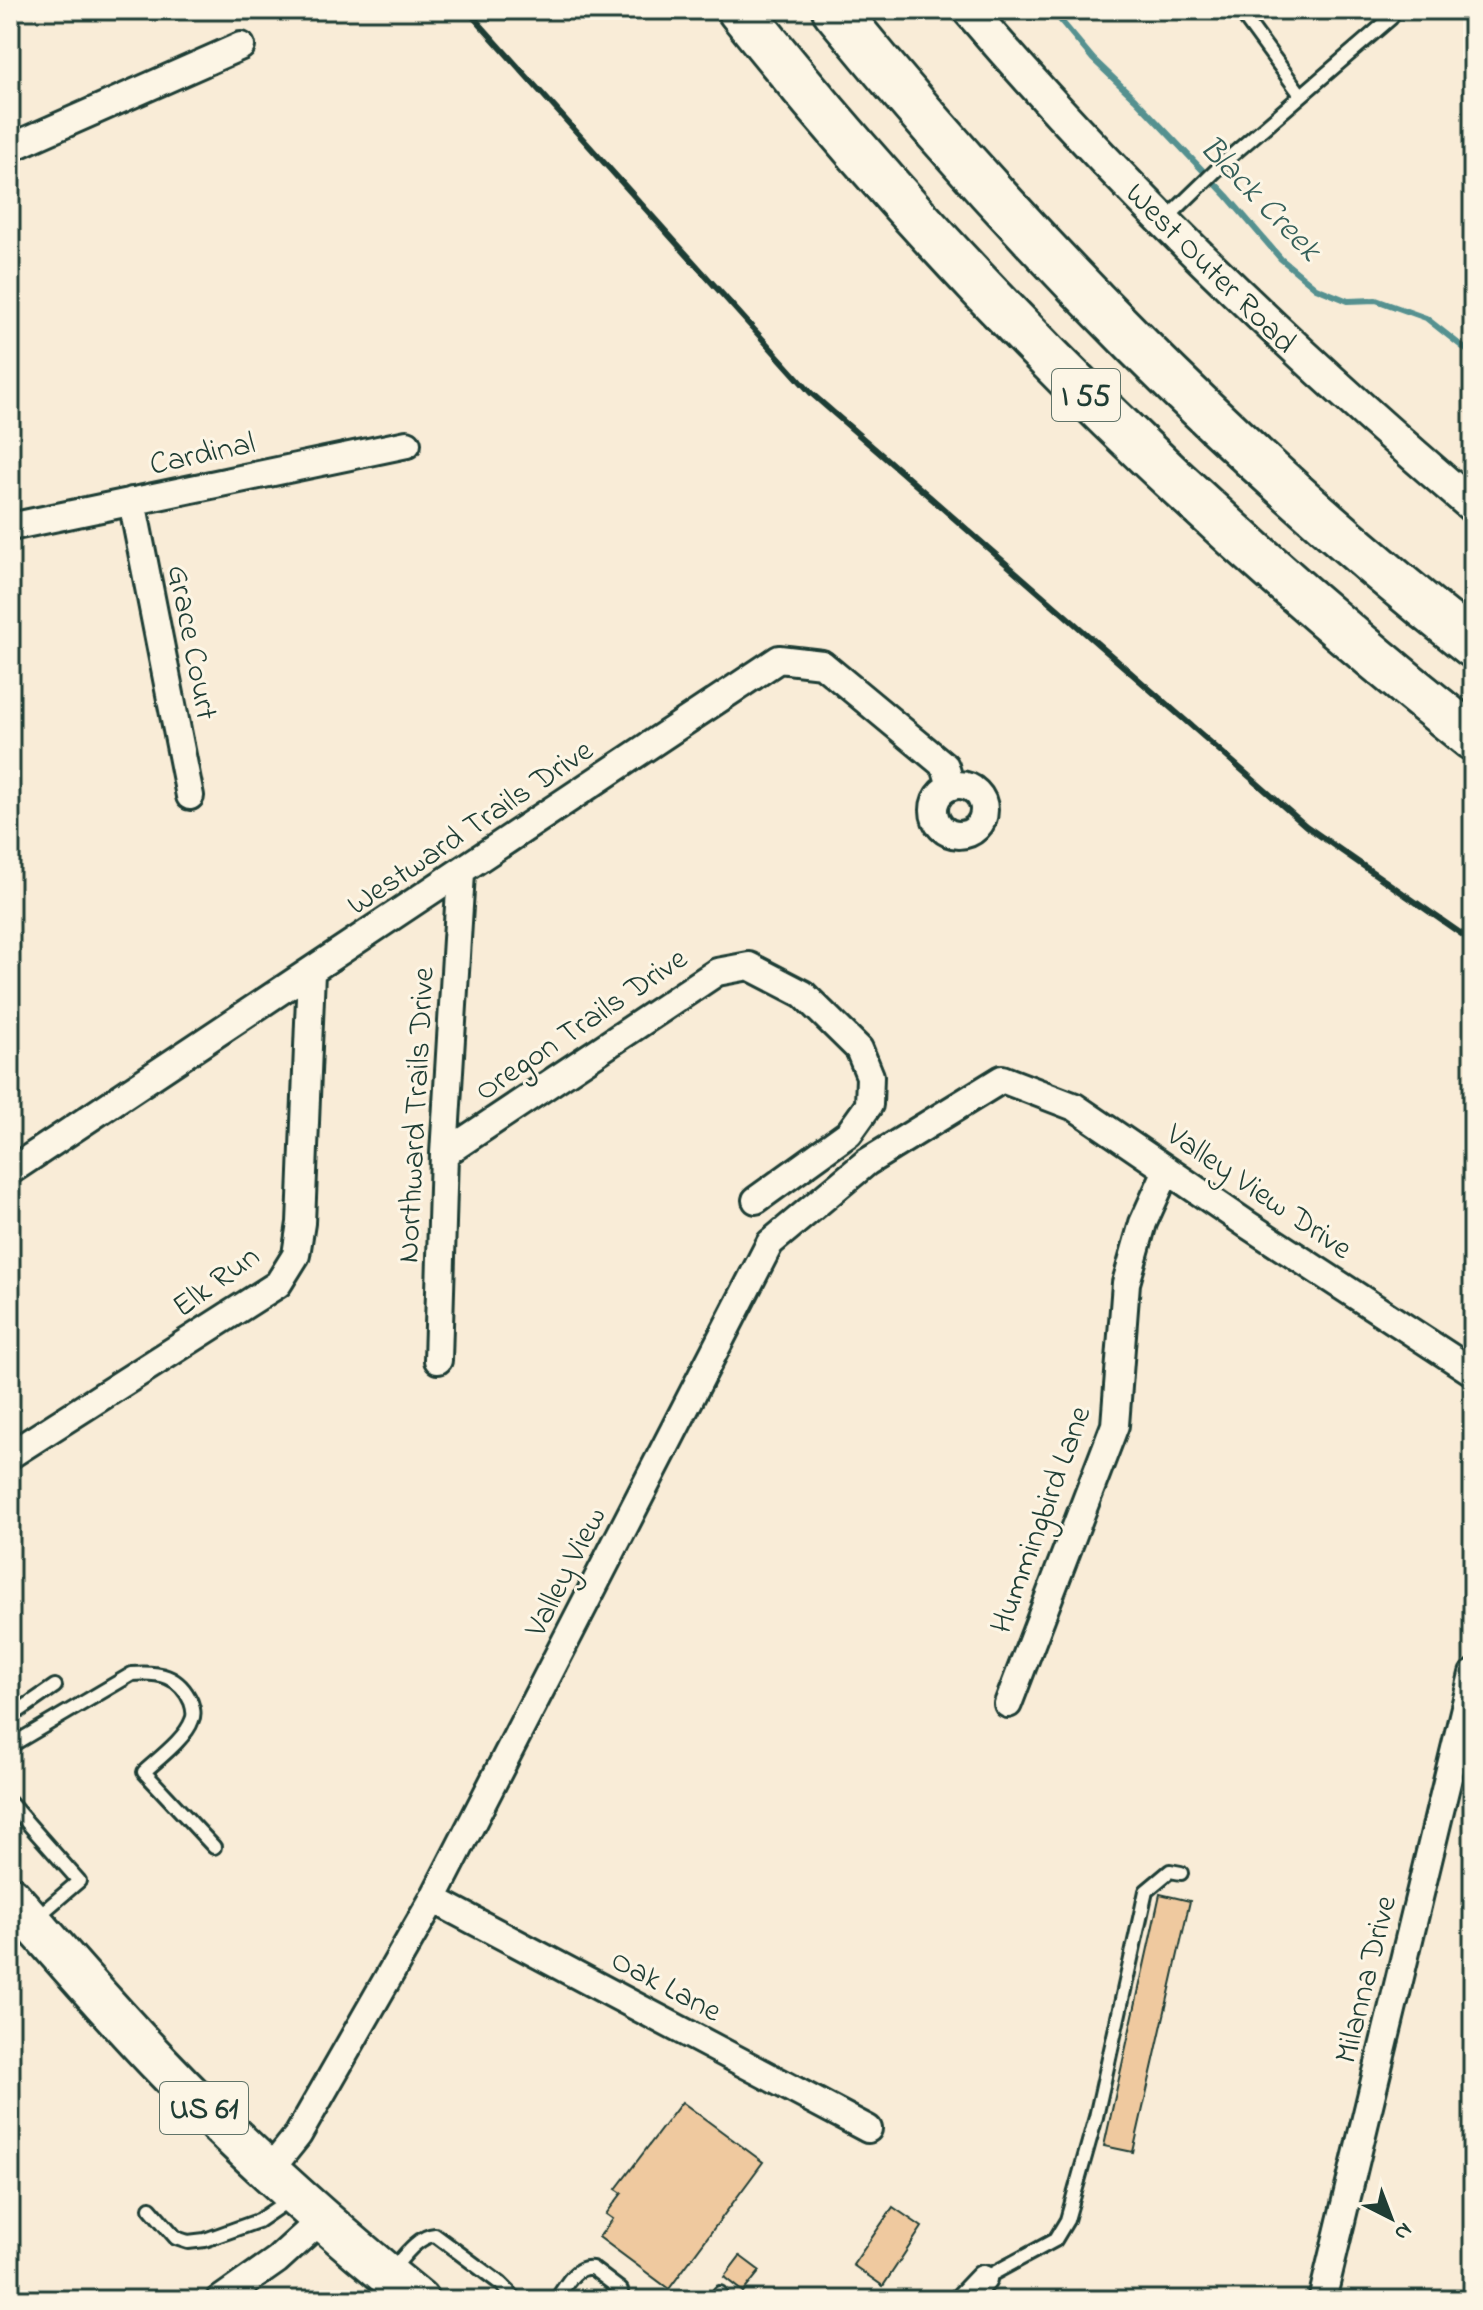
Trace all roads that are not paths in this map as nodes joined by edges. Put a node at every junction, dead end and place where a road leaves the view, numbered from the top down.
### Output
1 (740, 10) edge
2 (835, 10) edge
3 (969, 10) edge
4 (1239, 10) edge
5 (1385, 10) edge
6 (241, 46) dead end
7 (1301, 95) junction
8 (10, 148) edge
9 (1164, 221) junction
10 (407, 444) dead end
11 (132, 501) junction
12 (1473, 506) edge
13 (10, 527) edge
14 (1473, 645) edge
15 (1473, 738) edge
16 (951, 786) dead end
17 (190, 796) dead end
18 (461, 873) junction
19 (311, 972) junction
20 (1002, 1079) joint
21 (444, 1154) junction
22 (1167, 1170) junction
23 (10, 1171) edge
24 (756, 1200) dead end
25 (438, 1360) dead end
26 (1473, 1372) edge
27 (10, 1455) edge
28 (1473, 1674) edge
29 (55, 1686) dead end
30 (1008, 1704) dead end
31 (10, 1717) edge
32 (10, 1746) edge
33 (10, 1803) edge
34 (214, 1847) dead end
35 (1181, 1873) dead end
36 (433, 1899) junction
37 (21, 1909) edge
38 (868, 2129) dead end
39 (296, 2195) junction
40 (150, 2208) dead end
41 (387, 2275) junction
42 (983, 2279) joint
43 (220, 2300) edge
44 (418, 2300) edge
45 (517, 2300) edge
46 (556, 2300) edge
47 (621, 2300) edge
48 (963, 2300) edge
49 (1322, 2300) edge

1 - 15 highway, I 55
2 - 14 highway, I 55
3 - 9 street, West Outer Road
4 - 7 lane
5 - 7 lane
6 - 8 street
7 - 9 lane
9 - 12 street, West Outer Road
10 - 11 street, Cardinal
11 - 13 street, Cardinal
11 - 17 street, Grace Court
16 - 18 street, Westward Trails Drive
18 - 19 street, Westward Trails Drive
18 - 21 street, Northward Trails Drive
19 - 23 street, Westward Trails Drive
19 - 27 street, Elk Run
20 - 22 street, Valley View Drive
20 - 36 street, Valley View
21 - 24 street, Oregon Trails Drive
21 - 25 street, Northward Trails Drive
22 - 26 street, Valley View Drive
22 - 30 street, Hummingbird Lane
28 - 49 street, Milanna Drive
29 - 31 lane
32 - 34 lane
33 - 37 lane
35 - 42 lane
36 - 38 street, Oak Lane
36 - 39 street, Valley View
37 - 39 main road, US 61
39 - 40 lane
39 - 41 main road, US 61
39 - 43 street, Valley View
41 - 44 main road, US 61
41 - 45 lane
42 - 48 street
46 - 47 lane

